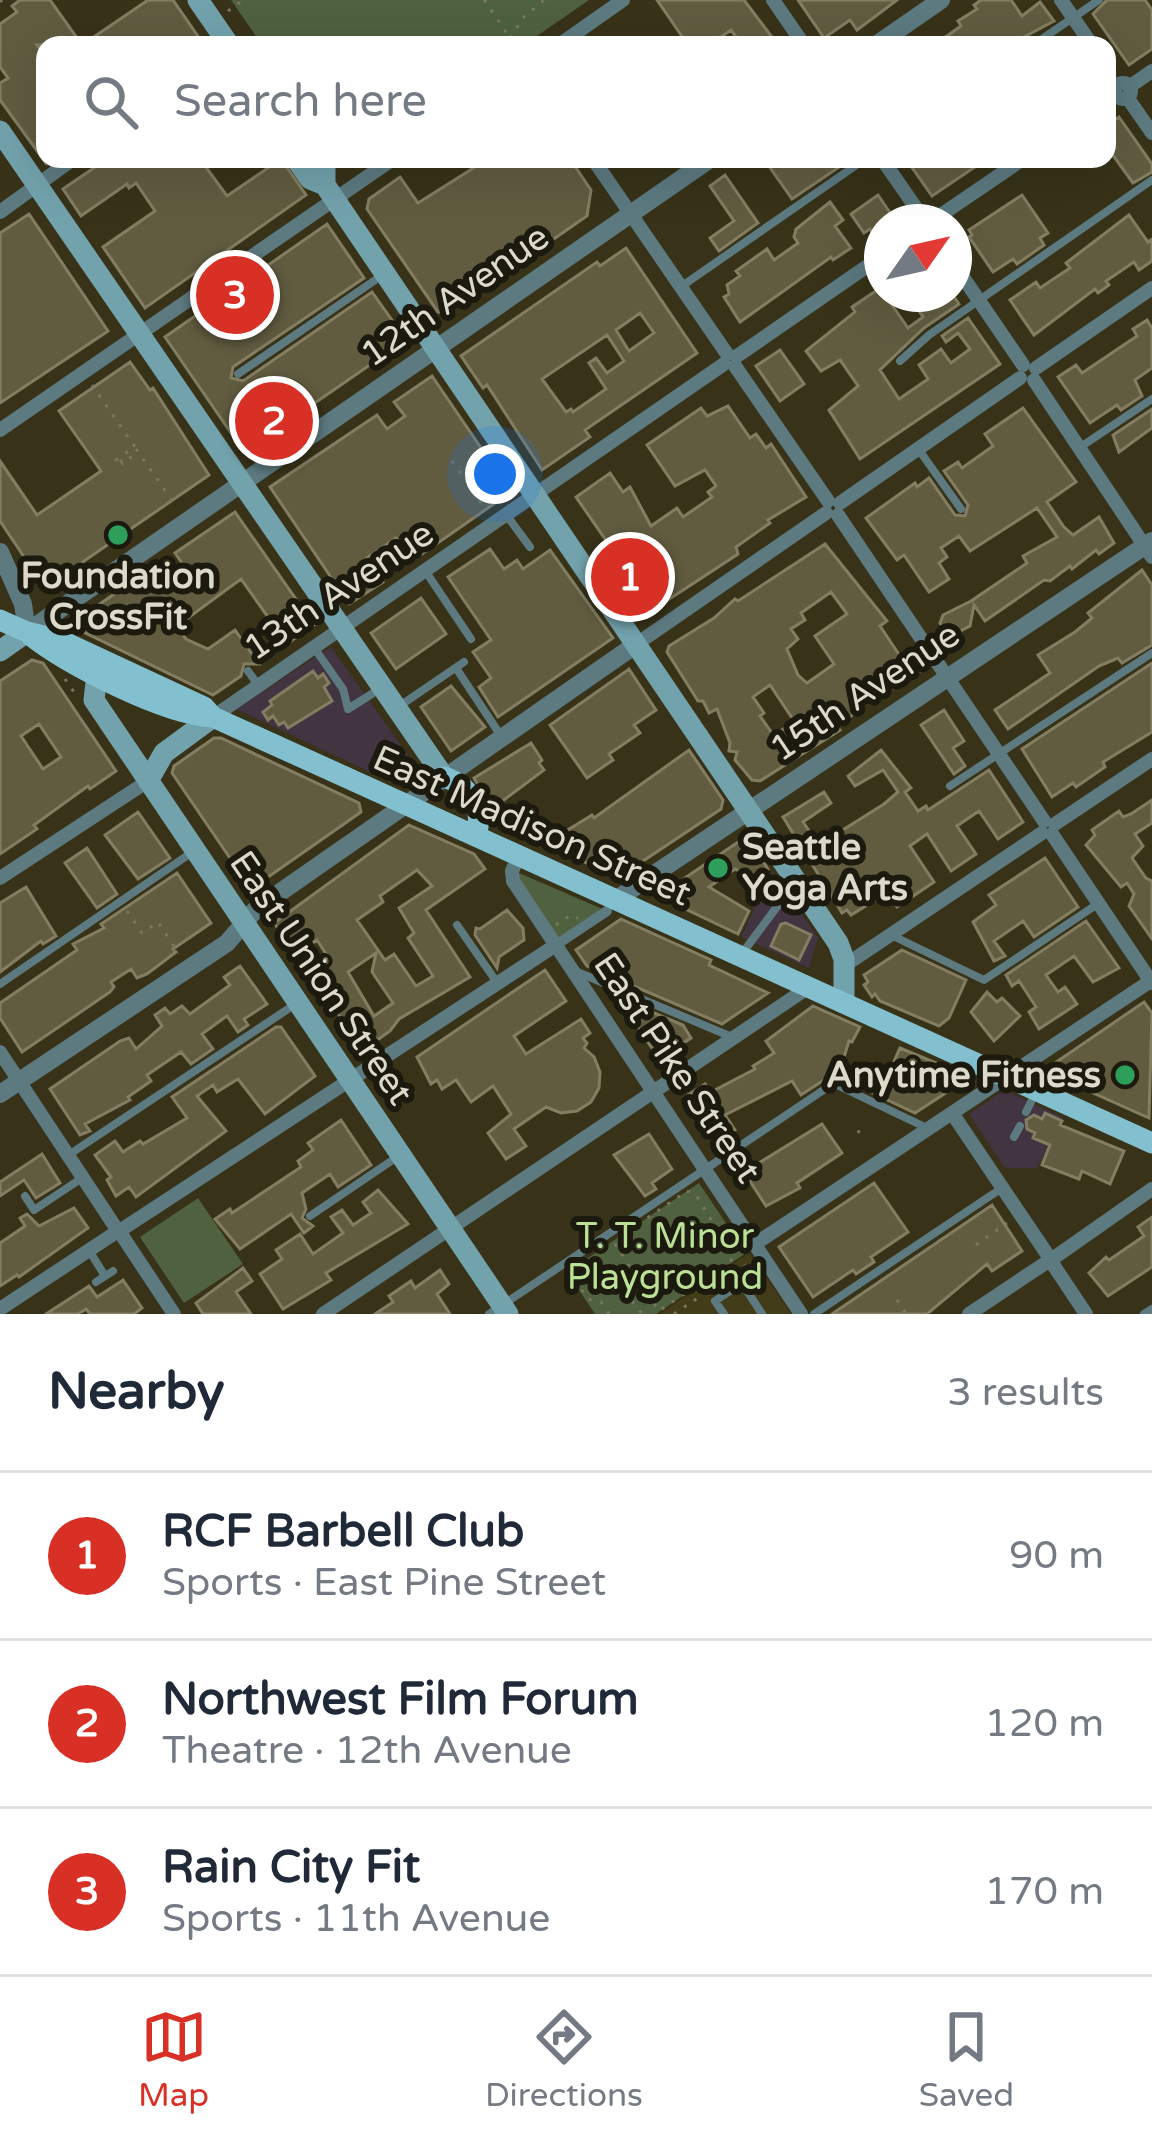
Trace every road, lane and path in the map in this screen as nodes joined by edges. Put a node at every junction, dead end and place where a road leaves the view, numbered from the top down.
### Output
1 (198, 0) edge
2 (243, 0) edge
3 (484, 0) edge
4 (544, 0) edge
5 (623, 0) edge
6 (773, 0) edge
7 (941, 0) edge
8 (1060, 0) edge
9 (1099, 0) edge
10 (234, 3) edge
11 (228, 10) dead end
12 (1073, 18) junction
13 (223, 36) edge
14 (509, 36) joint
15 (572, 36) edge
16 (798, 36) edge
17 (889, 36) edge
18 (1046, 36) edge
19 (1086, 36) edge
20 (1152, 70) edge
21 (1120, 93) edge
22 (0, 131) edge
23 (1152, 133) edge
24 (61, 168) edge
25 (302, 168) edge
26 (325, 168) edge
27 (376, 168) edge
28 (599, 168) edge
29 (697, 168) edge
30 (853, 168) edge
31 (889, 168) edge
32 (1009, 168) edge
33 (1152, 181) edge
34 (37, 186) junction
35 (330, 192) junction
36 (915, 204) edge
37 (953, 204) edge
38 (0, 212) edge
39 (631, 214) junction
40 (864, 268) edge
41 (386, 273) junction
42 (681, 287) junction
43 (1152, 288) edge
44 (972, 289) edge
45 (980, 300) junction
46 (139, 334) junction
47 (436, 349) junction
48 (731, 360) junction
49 (900, 361) dead end
50 (1028, 373) junction
51 (238, 374) dead end
52 (91, 383) dead end
53 (1152, 398) edge
54 (0, 430) edge
55 (1079, 448) junction
56 (134, 449) junction
57 (920, 450) junction
58 (452, 461) dead end
59 (123, 464) dead end
60 (241, 485) junction
61 (537, 496) junction
62 (174, 503) dead end
63 (833, 508) junction
64 (961, 509) dead end
65 (487, 512) dead end
66 (507, 516) junction
67 (530, 547) dead end
68 (1150, 548) edge
69 (0, 552) edge
70 (426, 572) junction
71 (0, 620) edge
72 (341, 628) junction
73 (27, 632) junction
74 (471, 639) dead end
75 (638, 644) junction
76 (315, 648) junction
77 (0, 651) edge
78 (1152, 653) edge
79 (248, 671) dead end
80 (97, 674) junction
81 (946, 677) junction
82 (66, 680) dead end
83 (259, 686) junction
84 (383, 686) junction
85 (79, 698) dead end
86 (398, 707) junction
87 (213, 717) junction
88 (502, 737) junction
89 (998, 754) junction
90 (1152, 759) edge
91 (444, 777) junction
92 (148, 781) junction
93 (950, 786) dead end
94 (405, 804) junction
95 (751, 810) junction
96 (513, 811) dead end
97 (496, 822) dead end
98 (1048, 828) junction
99 (476, 836) junction
100 (195, 850) junction
101 (519, 855) junction
102 (0, 878) edge
103 (803, 888) junction
104 (120, 900) junction
105 (1099, 903) junction
106 (612, 905) junction
107 (244, 924) junction
108 (457, 925) dead end
109 (890, 934) junction
110 (556, 945) junction
111 (179, 954) dead end
112 (740, 956) junction
113 (844, 966) junction
114 (573, 970) junction
115 (1152, 981) edge
116 (497, 983) junction
117 (0, 984) edge
118 (809, 988) junction
119 (298, 1002) junction
120 (844, 1003) junction
121 (736, 1039) junction
122 (0, 1052) edge
123 (1005, 1077) junction
124 (352, 1080) junction
125 (20, 1081) junction
126 (653, 1093) junction
127 (0, 1094) edge
128 (952, 1113) junction
129 (862, 1126) dead end
130 (928, 1128) junction
131 (858, 1133) dead end
132 (1152, 1143) edge
133 (401, 1154) junction
134 (68, 1155) junction
135 (705, 1169) junction
136 (83, 1178) junction
137 (1003, 1188) junction
138 (1152, 1189) edge
139 (25, 1196) dead end
140 (310, 1216) dead end
141 (1009, 1222) dead end
142 (451, 1228) junction
143 (118, 1231) junction
144 (755, 1244) junction
145 (976, 1245) dead end
146 (89, 1250) junction
147 (602, 1253) dead end
148 (1050, 1260) junction
149 (751, 1262) dead end
150 (599, 1263) junction
151 (730, 1263) junction
152 (736, 1272) junction
153 (105, 1276) dead end
154 (896, 1300) dead end
155 (0, 1309) edge
156 (1152, 1309) edge
157 (500, 1311) edge
158 (169, 1312) edge
159 (323, 1314) edge
160 (609, 1314) edge
161 (642, 1314) edge
162 (674, 1314) edge
163 (724, 1314) edge
164 (762, 1314) edge
165 (801, 1314) edge
166 (814, 1314) edge
167 (906, 1314) edge
168 (969, 1314) edge
169 (1086, 1314) edge
170 (1144, 1314) edge

1 - 13 main road
2 - 10 path
3 - 14 path
4 - 14 path
5 - 15 street
6 - 16 street
7 - 17 street
8 - 12 street
9 - 12 lane
10 - 11 path
12 - 18 lane
12 - 19 street
20 - 21 street
21 - 23 street
22 - 34 main road
24 - 34 street
25 - 35 main road
26 - 35 main road
27 - 35 street
28 - 39 street
29 - 39 street, 12th Avenue
30 - 42 lane
31 - 36 street
32 - 37 street
33 - 45 lane
34 - 38 street
34 - 46 main road
35 - 41 main road
35 - 46 street
39 - 42 street
39 - 47 street, 12th Avenue
40 - 48 street, 13th Avenue
41 - 47 main road
41 - 51 lane
42 - 48 street
43 - 50 street
44 - 45 street
45 - 49 lane
45 - 50 street
46 - 54 street
46 - 60 main road
47 - 60 street, 12th Avenue
47 - 61 main road
48 - 61 street, 13th Avenue
48 - 63 street
50 - 55 street
50 - 57 street
52 - 56 path
53 - 55 lane
55 - 68 street
56 - 59 path
56 - 62 path
57 - 63 street
57 - 64 lane
58 - 65 path
60 - 72 main road
60 - 73 street, 12th Avenue
61 - 66 street, 13th Avenue
61 - 75 main road
63 - 75 street
63 - 81 street
66 - 67 lane
66 - 70 street, 13th Avenue
68 - 81 street, 15th Avenue
69 - 73 street
70 - 72 street, 13th Avenue
70 - 74 lane
71 - 73 main road, East Madison Street
72 - 76 street, 13th Avenue
72 - 84 main road
73 - 77 main road, 12th Avenue
73 - 80 main road, East Madison Street
73 - 87 main road, East Madison Street
75 - 88 street
75 - 95 main road
76 - 83 street, 13th Avenue
76 - 84 lane
78 - 89 lane
79 - 83 lane
80 - 87 main road, East Madison Street
80 - 92 main road, East Union Street
81 - 89 street
81 - 95 street, 15th Avenue
82 - 85 path
83 - 87 street, 13th Avenue
84 - 86 main road
86 - 88 lane
86 - 91 main road
87 - 92 main road, 13th Avenue
87 - 94 main road, East Madison Street
88 - 91 street
89 - 93 lane
89 - 98 street
90 - 98 street
91 - 94 street
91 - 99 main road
92 - 100 main road, East Union Street
92 - 102 street, 13th Avenue
94 - 99 main road, East Madison Street
94 - 107 street
95 - 103 main road
95 - 106 street, 15th Avenue
96 - 97 path
98 - 105 street
98 - 109 street
99 - 101 main road, East Madison Street
100 - 104 lane
100 - 107 main road, East Union Street
101 - 106 main road, East Madison Street
101 - 110 street, East Pike Street
103 - 112 lane
103 - 113 main road
104 - 111 path
104 - 117 lane
105 - 109 lane
105 - 115 street
106 - 110 street, 15th Avenue
106 - 112 main road, East Madison Street
107 - 119 main road, East Union Street
107 - 125 street
108 - 116 lane
109 - 113 street
110 - 114 street, East Pike Street
110 - 116 street, 15th Avenue
112 - 118 main road, East Madison Street
113 - 120 main road
114 - 121 lane
114 - 126 street, East Pike Street
115 - 123 street
116 - 124 street, 15th Avenue
118 - 120 main road, East Madison Street
118 - 121 street
119 - 124 main road, East Union Street
119 - 134 lane
120 - 123 main road, East Madison Street
121 - 126 street
122 - 125 street
123 - 128 street
123 - 132 main road, East Madison Street
124 - 133 main road, East Union Street
124 - 143 street, 15th Avenue
125 - 127 street
125 - 134 street
126 - 135 street, East Pike Street
126 - 142 street
128 - 130 street
128 - 137 street
129 - 131 path
130 - 135 lane
130 - 144 street
133 - 140 lane
133 - 142 main road, East Union Street
134 - 136 street
135 - 144 street, East Pike Street
135 - 157 lane
136 - 139 lane
136 - 143 street
137 - 148 street
137 - 166 lane
138 - 148 street
141 - 145 path
142 - 157 main road, East Union Street
142 - 159 street
143 - 146 street, 15th Avenue
143 - 158 street
144 - 165 street, East Pike Street
146 - 153 lane
146 - 155 street, 15th Avenue
147 - 150 path
148 - 168 street
148 - 169 street
149 - 152 path
150 - 160 path
150 - 161 path
151 - 151 path
151 - 152 path
152 - 162 path
154 - 167 path
156 - 170 lane
163 - 164 lane

